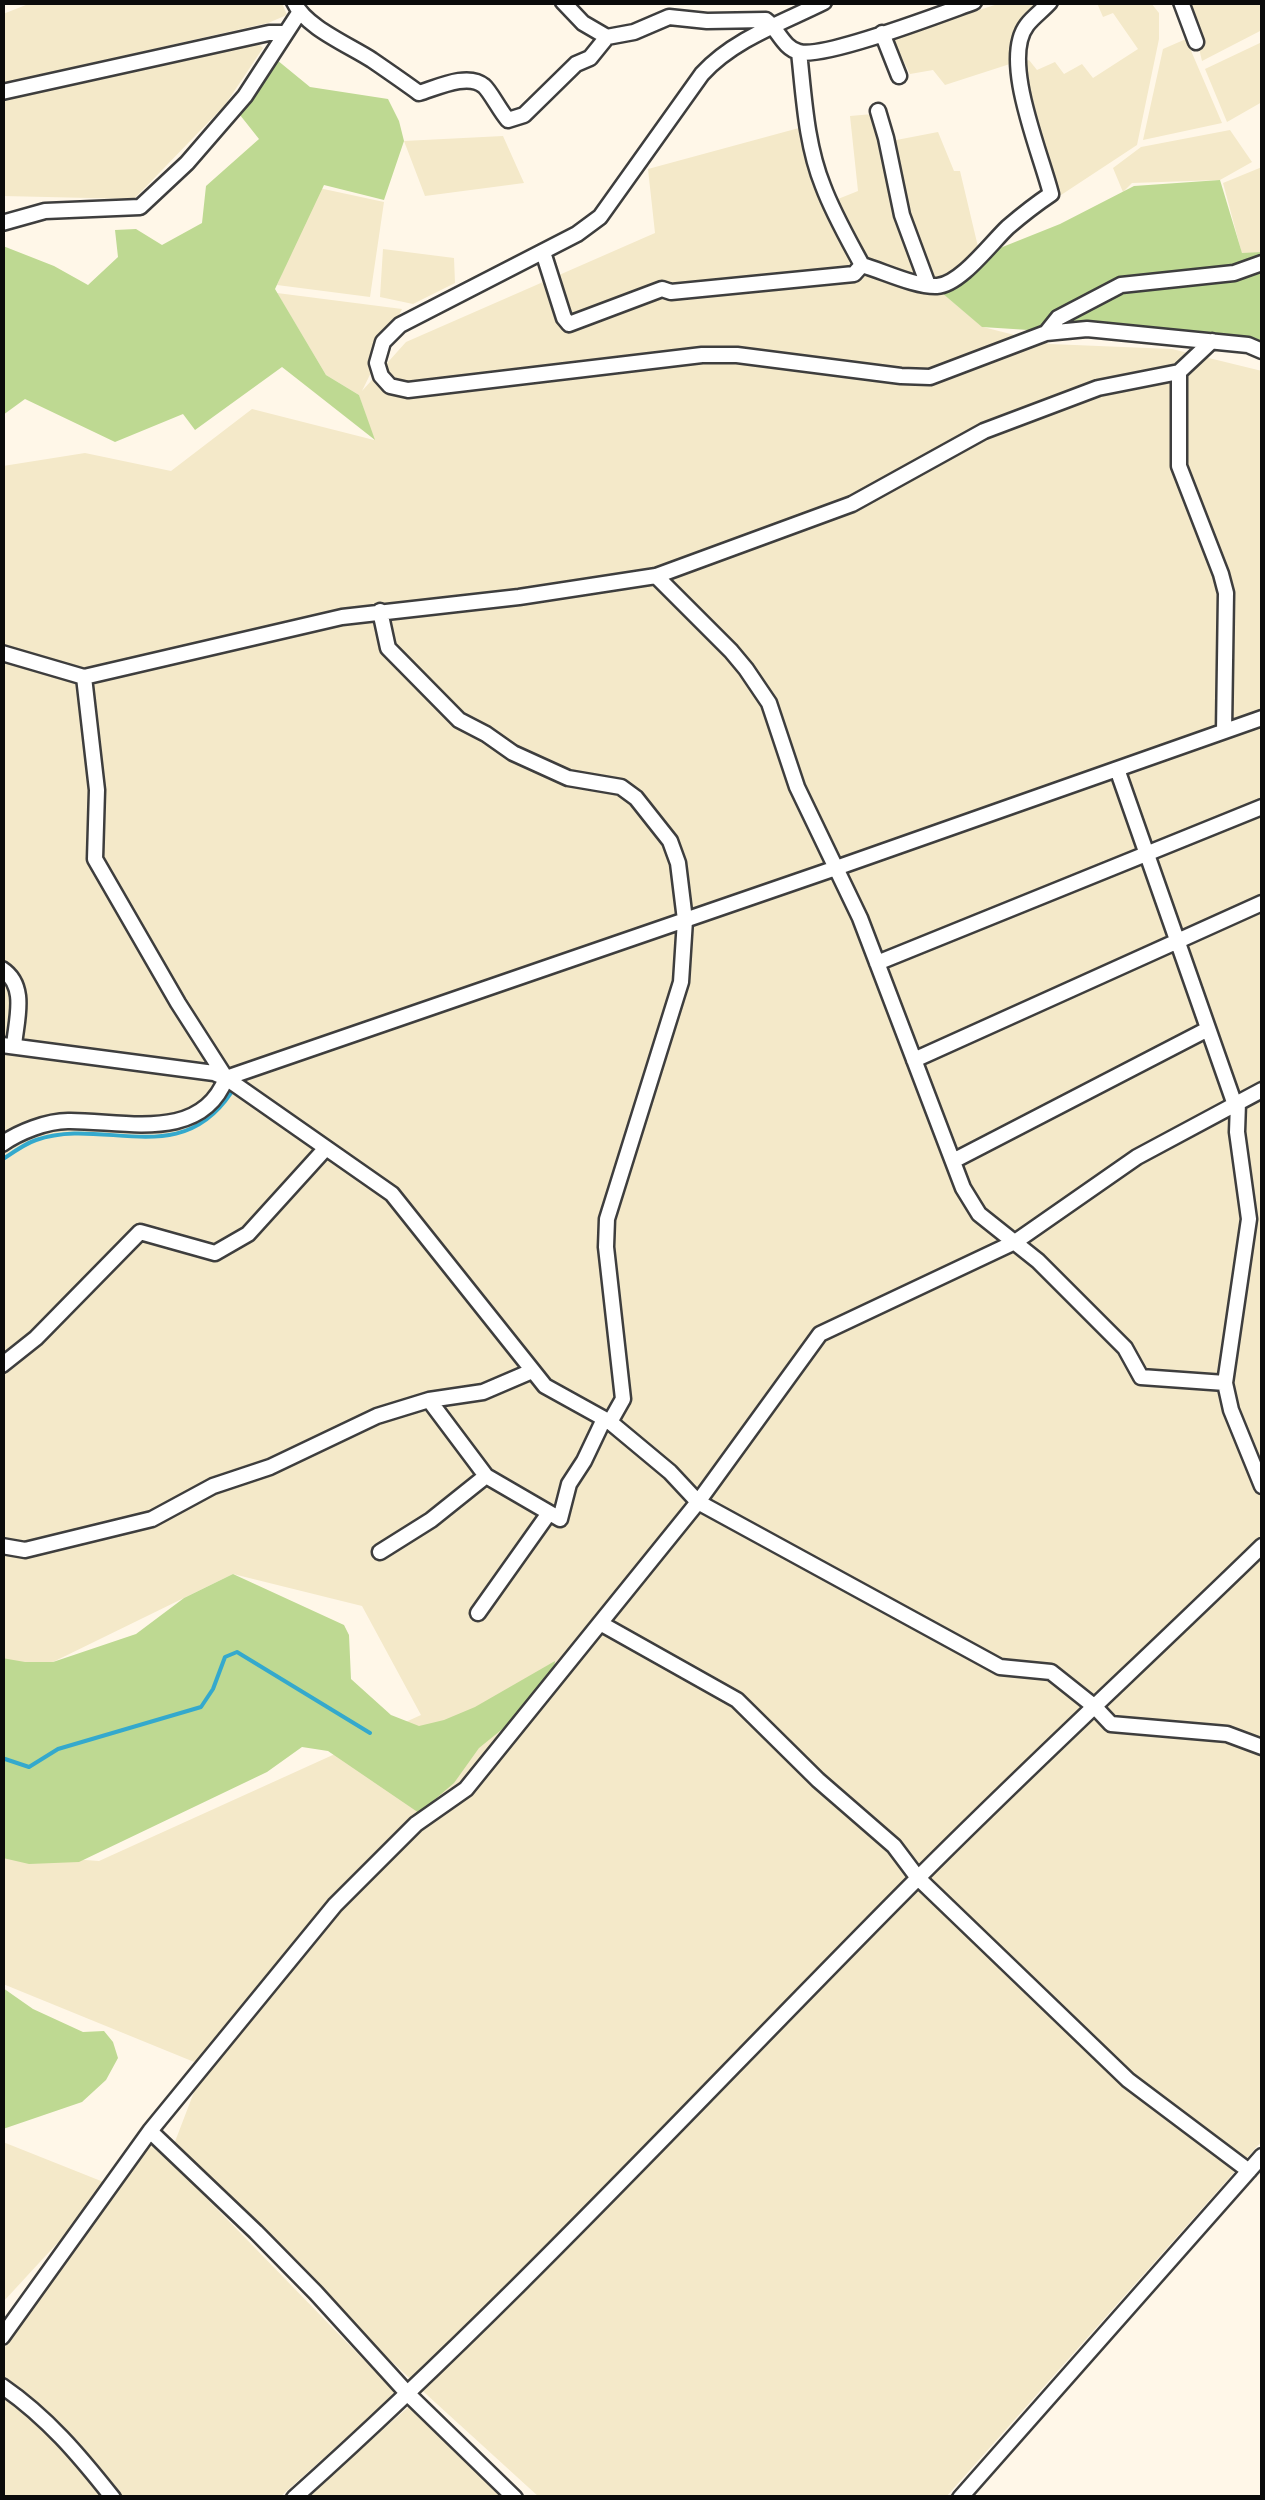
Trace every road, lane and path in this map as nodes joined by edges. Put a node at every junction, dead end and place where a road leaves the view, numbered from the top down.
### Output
1 (563, 2) edge
2 (824, 2) edge
3 (974, 2) edge
4 (1050, 2) edge
5 (1181, 2) edge
6 (696, 4) edge
7 (296, 8) edge
8 (694, 20) junction
9 (774, 26) junction
10 (284, 33) junction
11 (882, 33) junction
12 (607, 37) junction
13 (1196, 42) dead end
14 (800, 52) junction
15 (900, 76) dead end
16 (2, 92) edge
17 (878, 111) dead end
18 (2, 223) edge
19 (543, 252) junction
20 (862, 264) junction
21 (1262, 264) edge
22 (928, 285) junction
23 (1046, 334) junction
24 (1212, 341) junction
25 (1262, 351) edge
26 (1179, 372) junction
27 (656, 576) junction
28 (380, 611) junction
29 (2, 653) edge
30 (84, 676) junction
31 (1262, 718) edge
32 (1224, 731) junction
33 (1117, 769) junction
34 (1262, 807) edge
35 (1147, 854) junction
36 (836, 868) junction
37 (1262, 904) edge
38 (685, 920) junction
39 (1178, 942) junction
40 (877, 963) junction
41 (2, 969) edge
42 (1208, 1028) junction
43 (8, 1046) edge
44 (914, 1060) junction
45 (226, 1078) junction
46 (1262, 1090) edge
47 (1236, 1104) junction
48 (2, 1144) edge
49 (326, 1148) junction
50 (953, 1162) junction
51 (1015, 1242) junction
52 (2, 1365) edge
53 (532, 1370) junction
54 (1225, 1382) junction
55 (429, 1400) junction
56 (607, 1420) junction
57 (486, 1476) junction
58 (1262, 1486) edge
59 (698, 1502) junction
60 (550, 1513) junction
61 (2, 1546) edge
62 (1262, 1546) edge
63 (380, 1552) dead end
64 (478, 1613) dead end
65 (600, 1622) junction
66 (1095, 1707) junction
67 (1262, 1747) edge
68 (918, 1878) junction
69 (150, 2131) junction
70 (1262, 2156) edge
71 (1249, 2171) junction
72 (2, 2337) edge
73 (2, 2386) edge
74 (408, 2394) junction
75 (113, 2498) edge
76 (294, 2498) edge
77 (515, 2498) edge
78 (960, 2498) edge

1 - 12 street
2 - 9 street
3 - 11 street
4 - 22 street
5 - 13 street
6 - 8 street
7 - 10 street
7 - 12 street
8 - 9 street
8 - 12 street
9 - 14 street
9 - 19 street
10 - 16 street
10 - 18 street
11 - 14 street
11 - 15 street
14 - 20 street
17 - 22 street
19 - 20 street
19 - 23 street
20 - 22 street
21 - 23 street
23 - 24 street
24 - 25 street
24 - 26 street
26 - 27 street
26 - 32 street
27 - 28 street
27 - 36 street
28 - 30 street
28 - 38 street
29 - 30 street
30 - 45 street
31 - 32 street
32 - 33 street
33 - 35 street
33 - 36 street
34 - 35 street
35 - 39 street
35 - 40 street
36 - 38 street
36 - 40 street
37 - 39 street
38 - 45 street
38 - 56 street
39 - 42 street
39 - 44 street
40 - 44 street
41 - 43 street
42 - 47 street
42 - 50 street
43 - 45 street
44 - 50 street
45 - 48 street
45 - 49 street
46 - 47 street
47 - 51 street
47 - 54 street
49 - 52 street
49 - 53 street
50 - 51 street
51 - 54 street
51 - 59 street
53 - 55 street
53 - 56 street
54 - 58 street
55 - 57 street
55 - 61 street
56 - 59 street
56 - 60 street
57 - 60 street
57 - 63 street
59 - 65 street
59 - 66 street
60 - 64 street
62 - 66 street
65 - 68 street
65 - 69 street
66 - 67 street
66 - 68 street
68 - 71 street
68 - 74 street
69 - 72 street
69 - 74 street
70 - 71 street
71 - 78 street
73 - 75 street
74 - 76 street
74 - 77 street

